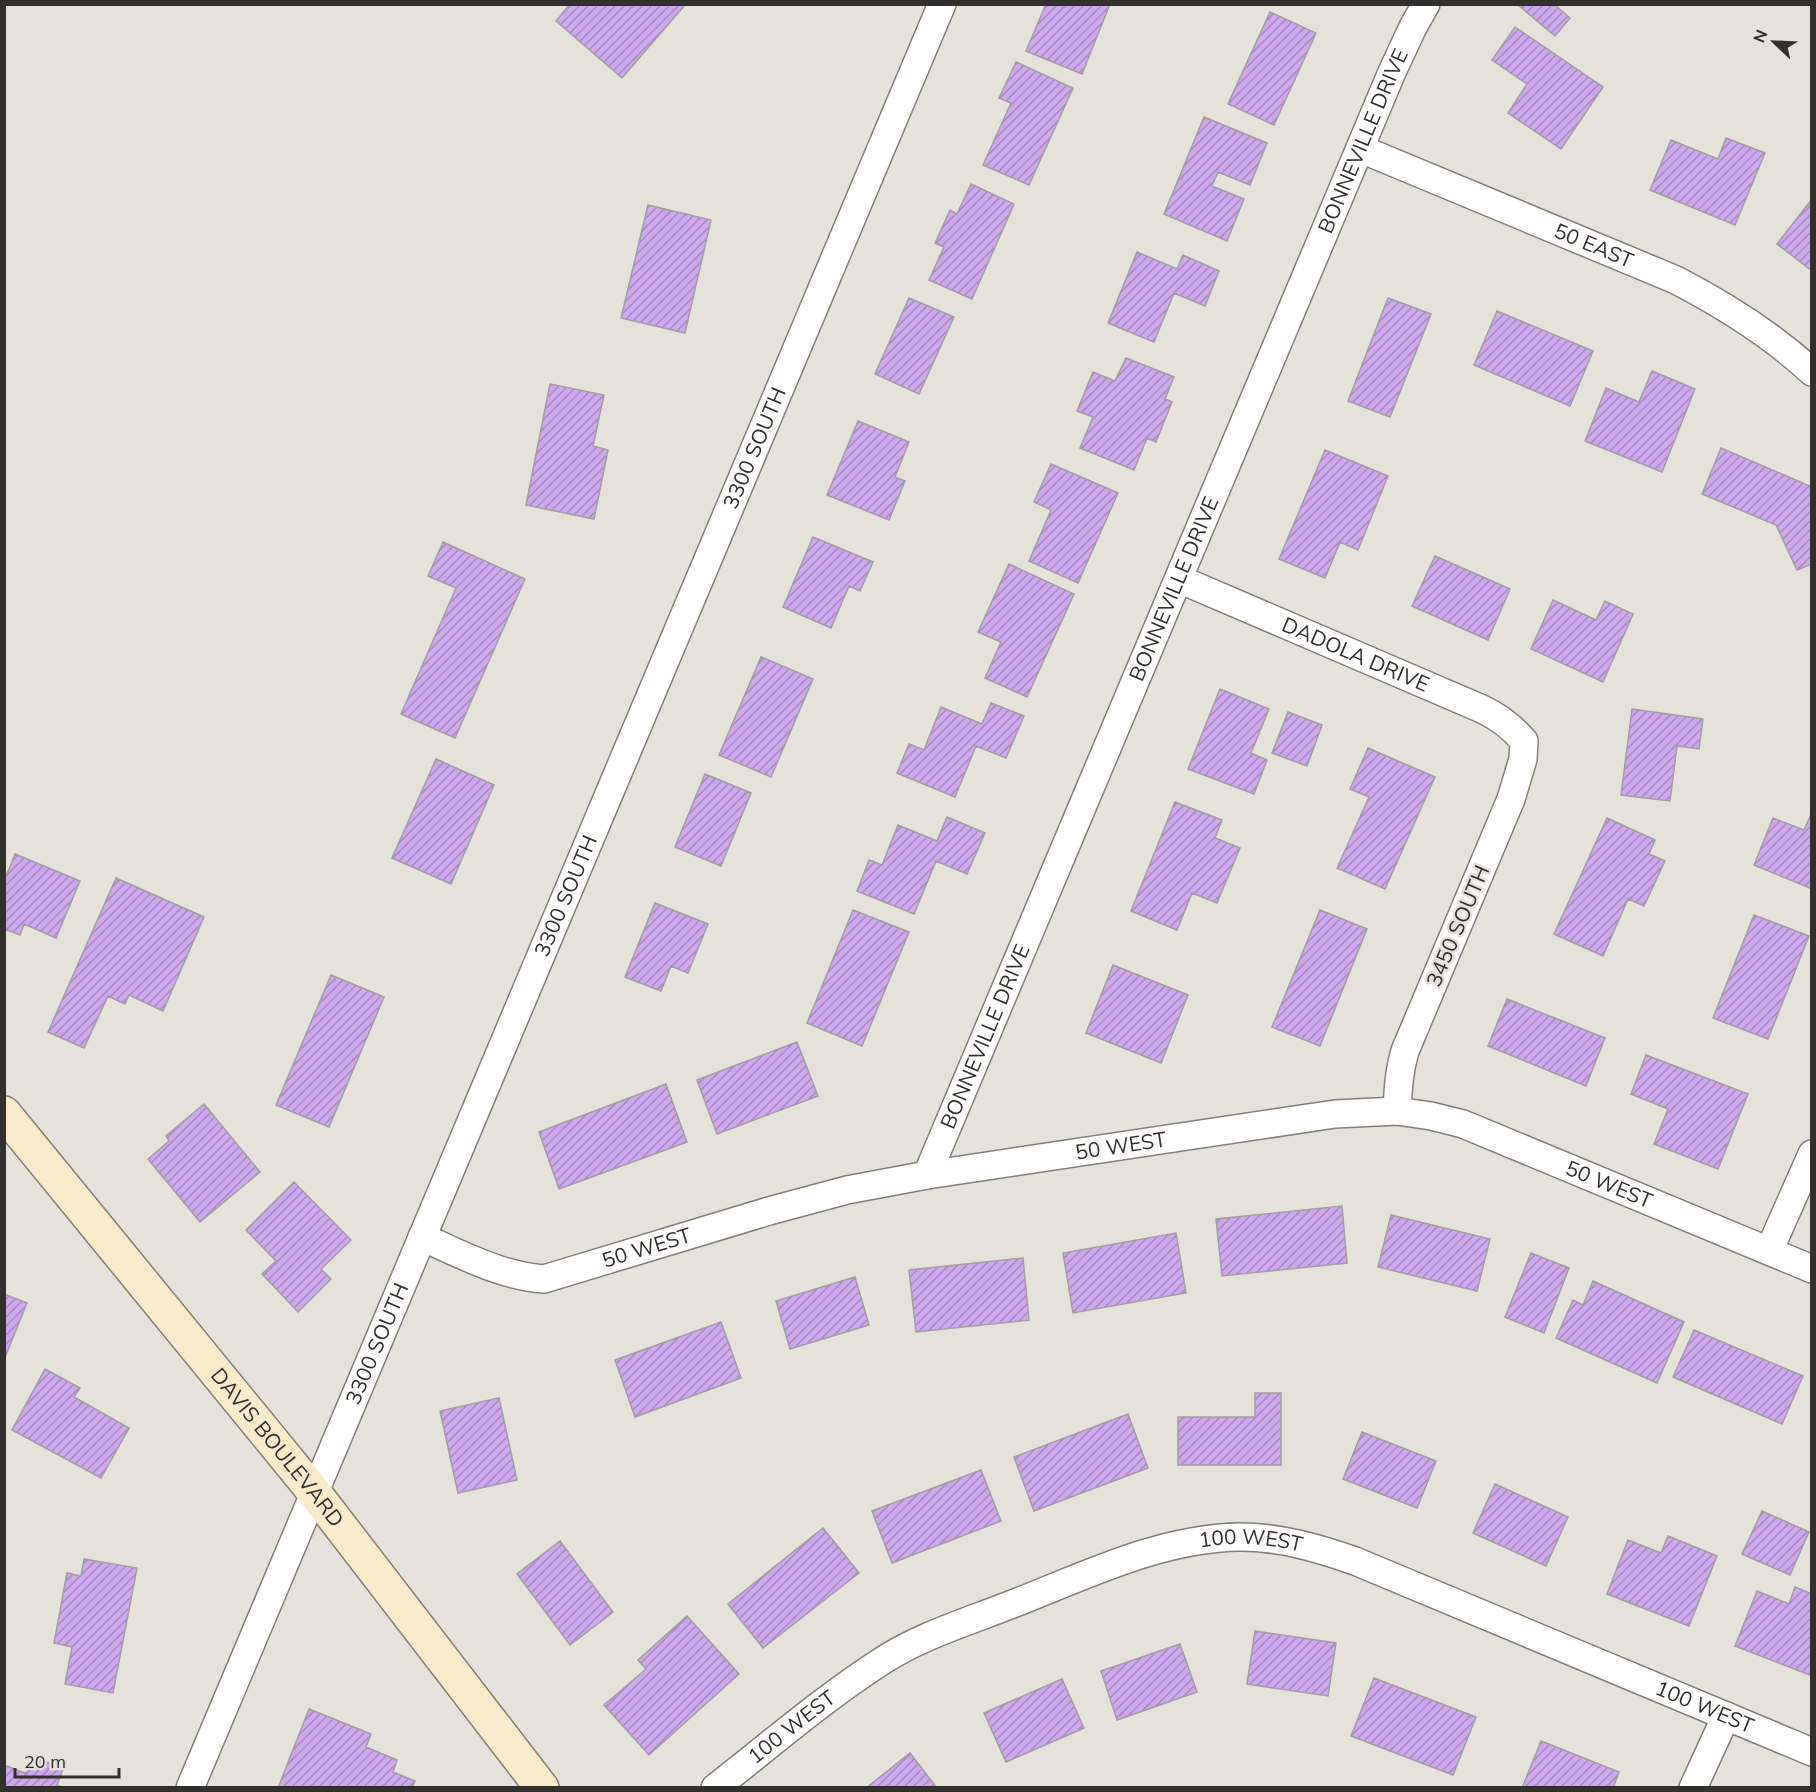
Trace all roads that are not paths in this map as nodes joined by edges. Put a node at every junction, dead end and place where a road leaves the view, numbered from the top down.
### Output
1 (942, 4) edge
2 (1426, 4) edge
3 (1360, 149) junction
4 (1812, 372) edge
5 (1179, 579) junction
6 (1524, 741) joint
7 (1397, 1111) junction
8 (4, 1113) edge
9 (1812, 1154) edge
10 (927, 1175) junction
11 (422, 1237) junction
12 (1769, 1251) junction
13 (1812, 1269) edge
14 (314, 1492) junction
15 (1726, 1716) junction
16 (1812, 1752) edge
17 (189, 1788) edge
18 (542, 1788) edge
19 (715, 1788) edge
20 (1693, 1788) edge

1 - 11 street, 3300 SOUTH
2 - 3 street, BONNEVILLE DRIVE
3 - 4 street, 50 EAST
3 - 5 street, BONNEVILLE DRIVE
5 - 6 street, DADOLA DRIVE
5 - 10 street, BONNEVILLE DRIVE
6 - 7 street, 3450 SOUTH
7 - 10 street, 50 WEST
7 - 12 street, 50 WEST
8 - 14 street, DAVIS BOULEVARD
9 - 12 street
10 - 11 street, 50 WEST
11 - 14 street, 3300 SOUTH
12 - 13 street, 50 WEST
14 - 17 street, 3300 SOUTH
14 - 18 street, DAVIS BOULEVARD
15 - 16 street, 100 WEST
15 - 19 street, 100 WEST
15 - 20 street

